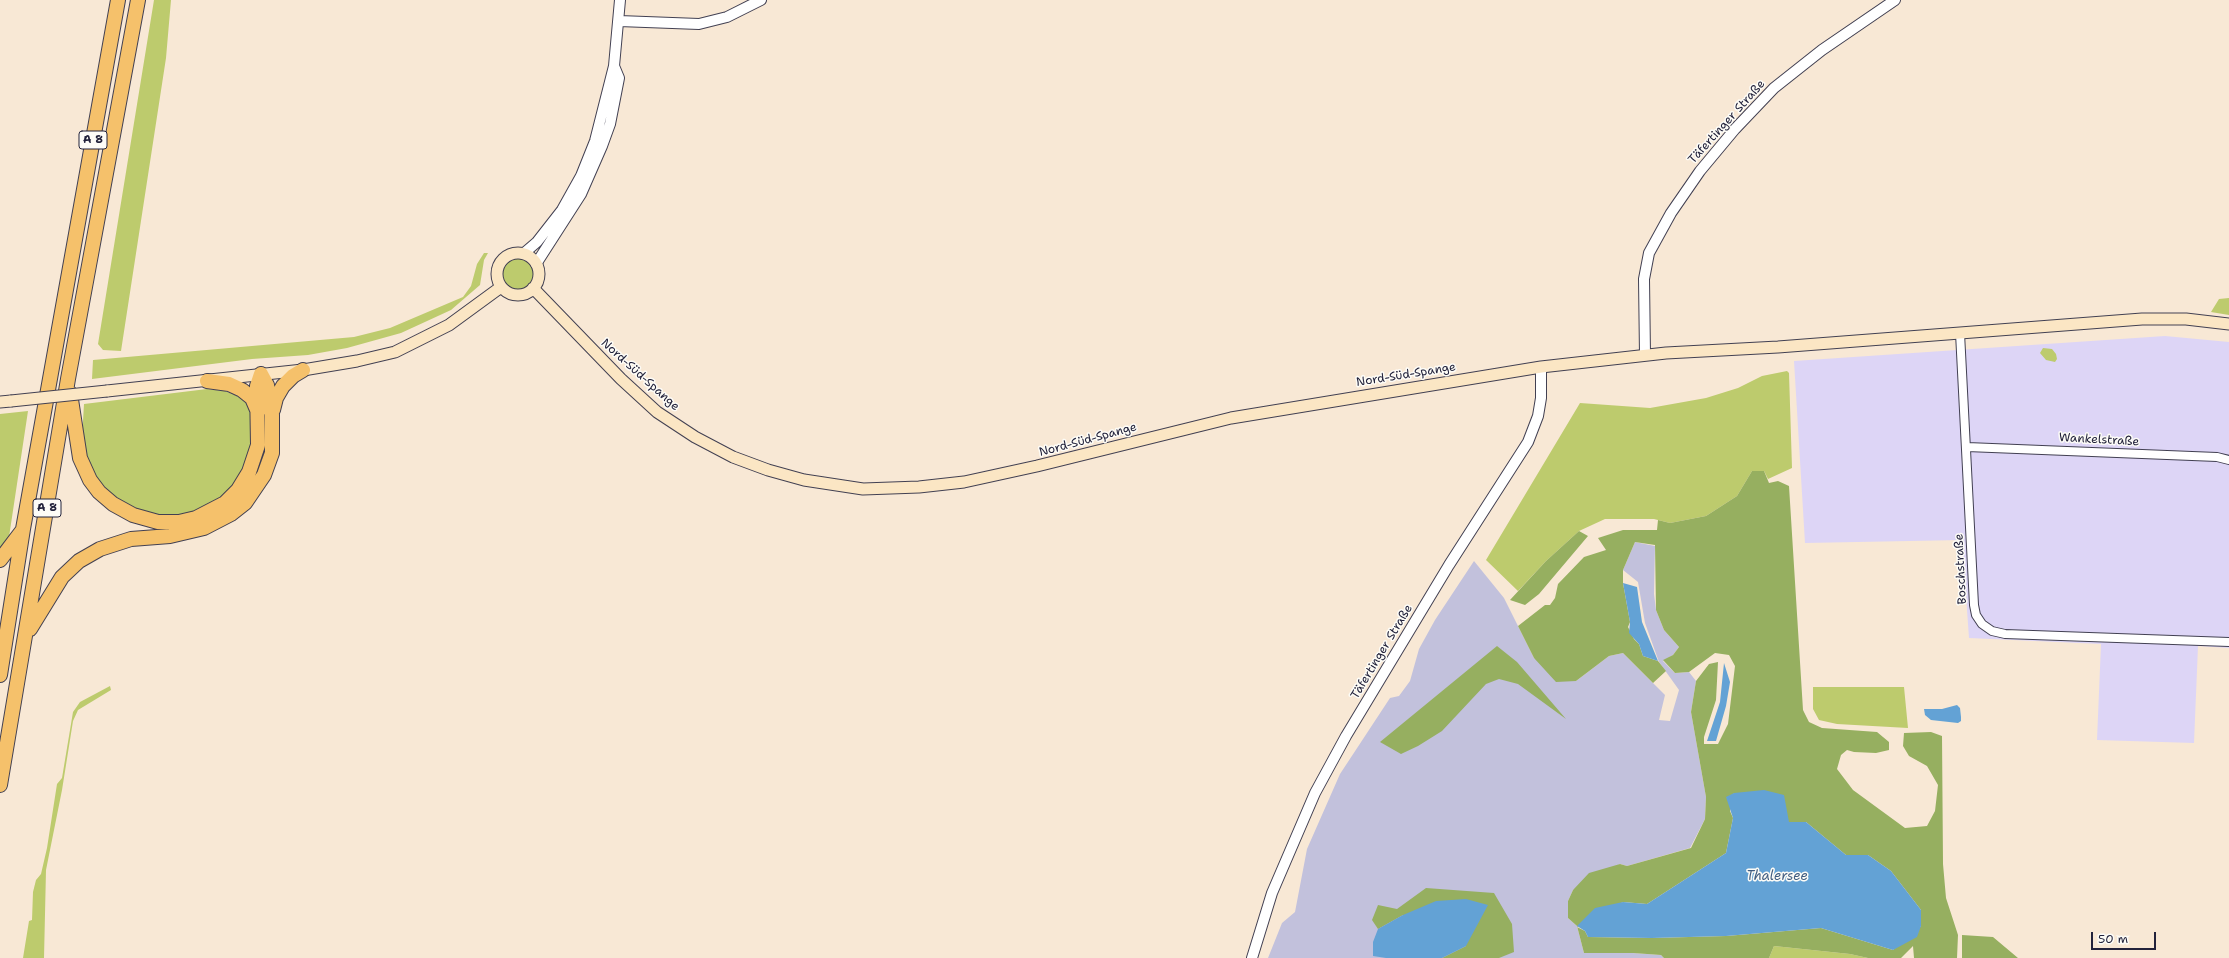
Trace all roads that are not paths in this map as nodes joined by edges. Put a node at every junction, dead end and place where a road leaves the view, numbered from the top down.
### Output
1 (118, 0) edge
2 (138, 0) edge
3 (620, 0) edge
4 (761, 0) edge
5 (1895, 0) edge
6 (619, 21) junction
7 (584, 178) junction
8 (523, 254) junction
9 (536, 264) junction
10 (501, 287) junction
11 (533, 288) junction
12 (2229, 324) edge
13 (1960, 333) junction
14 (1645, 355) junction
15 (1541, 367) junction
16 (304, 370) junction
17 (261, 374) junction
18 (68, 379) junction
19 (207, 381) junction
20 (5, 402) edge
21 (266, 414) junction
22 (1967, 447) junction
23 (2229, 460) edge
24 (23, 529) junction
25 (0, 560) edge
26 (26, 636) junction
27 (2229, 642) edge
28 (0, 675) edge
29 (0, 784) edge
30 (1252, 958) edge

1 - 24 highway, A 8
2 - 18 highway, A 8
3 - 6 street
4 - 6 street
5 - 14 street, Täfertinger Straße
6 - 7 street
7 - 8 street
7 - 9 street
8 - 9 main road
8 - 10 main road
9 - 11 main road
10 - 11 main road
10 - 16 main road
11 - 15 main road, Nord-Süd-Spange
12 - 13 main road, Nord-Süd-Spange
13 - 14 main road, Nord-Süd-Spange
13 - 22 street, Boschstraße
14 - 15 main road, Nord-Süd-Spange
15 - 30 street, Täfertinger Straße
16 - 17 main road
16 - 21 highway
17 - 19 main road
17 - 21 highway
18 - 21 highway
18 - 26 highway, A 8
19 - 20 main road, bridge
19 - 21 highway
21 - 26 highway
22 - 23 street, Wankelstraße
22 - 27 street, Boschstraße
24 - 25 highway
24 - 28 highway, A 8
26 - 29 highway, A 8

